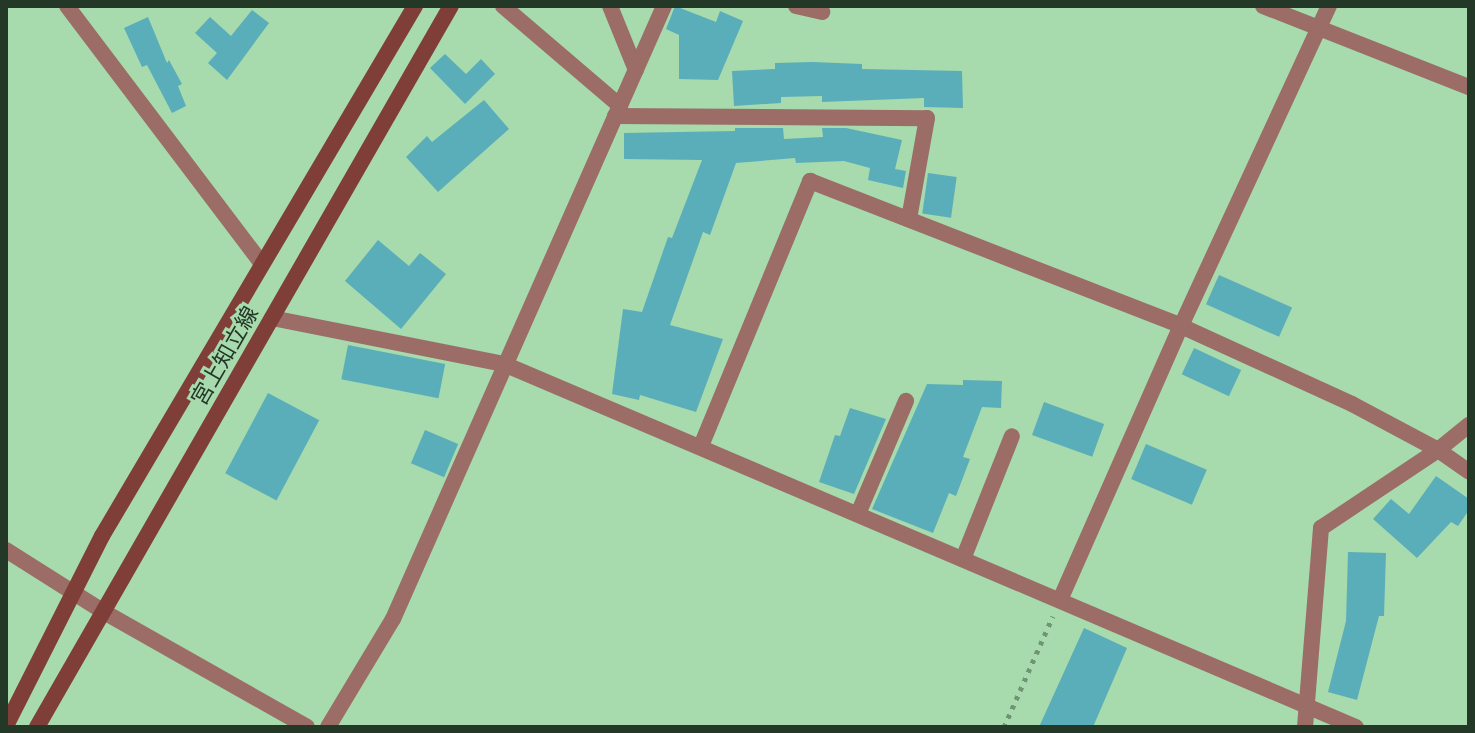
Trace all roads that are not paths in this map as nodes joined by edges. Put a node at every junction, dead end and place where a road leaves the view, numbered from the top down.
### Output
1 (67, 6) edge
2 (415, 6) edge
3 (451, 6) edge
4 (503, 6) edge
5 (610, 6) edge
6 (664, 6) edge
7 (796, 6) edge
8 (1263, 6) edge
9 (1329, 6) edge
10 (822, 12) dead end
11 (1319, 28) junction
12 (636, 70) junction
13 (1469, 87) edge
14 (617, 111) junction
15 (909, 219) junction
16 (262, 264) junction
17 (272, 318) junction
18 (1181, 326) junction
19 (504, 364) junction
20 (906, 401) dead end
21 (1469, 425) edge
22 (1012, 436) dead end
23 (701, 446) junction
24 (1438, 450) junction
25 (1469, 472) edge
26 (858, 514) junction
27 (6, 550) edge
28 (963, 559) junction
29 (75, 591) junction
30 (1060, 600) junction
31 (104, 612) junction
32 (1305, 704) junction
33 (6, 726) edge
34 (37, 727) edge
35 (307, 727) edge
36 (328, 727) edge
37 (1305, 727) edge
38 (1356, 727) edge

1 - 16 street
2 - 16 main road, 宮上知立線
3 - 17 main road, 宮上知立線
4 - 14 street
5 - 12 street
6 - 12 street
7 - 10 street
8 - 11 street
9 - 11 street
11 - 13 street
11 - 18 street
12 - 14 street
14 - 15 street
14 - 19 street
15 - 18 street
15 - 23 street
16 - 29 main road, 宮上知立線
17 - 19 street
17 - 31 main road, 宮上知立線
18 - 24 street
18 - 30 street
19 - 23 street
19 - 36 street
20 - 26 street
21 - 24 street
22 - 28 street
23 - 26 street
24 - 25 street
24 - 32 street
26 - 28 street
27 - 29 street
28 - 30 street
29 - 31 street
29 - 33 main road, 宮上知立線
30 - 32 street
31 - 34 main road, 宮上知立線
31 - 35 street
32 - 37 street
32 - 38 street

